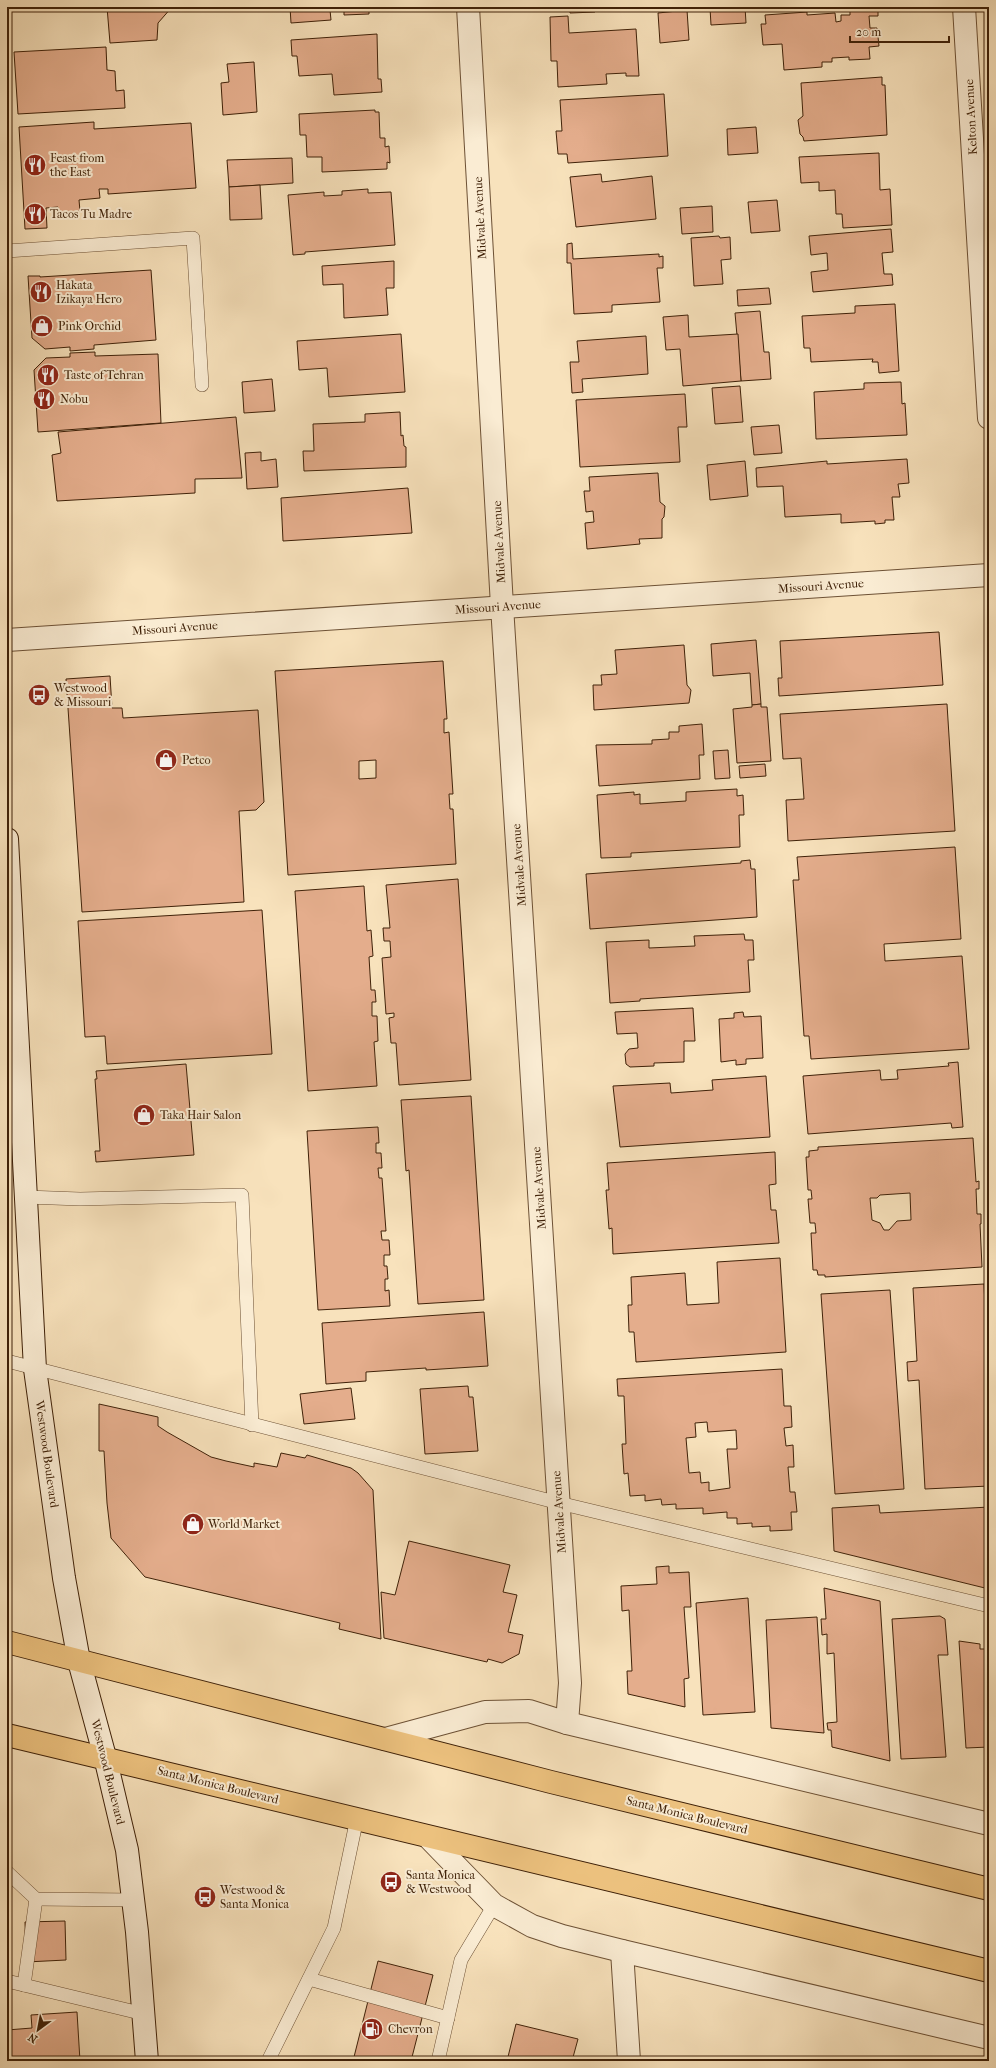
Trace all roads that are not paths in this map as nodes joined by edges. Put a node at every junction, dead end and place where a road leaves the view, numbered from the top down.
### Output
1 (468, 7) edge
2 (964, 7) edge
3 (7, 251) edge
4 (202, 385) dead end
5 (989, 418) edge
6 (989, 575) edge
7 (502, 606) junction
8 (7, 640) edge
9 (7, 839) edge
10 (13, 1058) edge
11 (26, 1196) junction
12 (7, 1361) edge
13 (35, 1369) junction
14 (252, 1425) junction
15 (559, 1503) junction
16 (989, 1606) edge
17 (7, 1642) edge
18 (79, 1660) junction
19 (567, 1723) junction
20 (7, 1735) edge
21 (385, 1739) junction
22 (105, 1757) junction
23 (357, 1818) junction
24 (989, 1824) edge
25 (428, 1837) junction
26 (7, 1872) edge
27 (989, 1889) edge
28 (36, 1899) junction
29 (133, 1900) junction
30 (494, 1906) junction
31 (622, 1951) junction
32 (989, 1971) edge
33 (309, 1979) junction
34 (7, 1981) edge
35 (24, 1985) junction
36 (144, 2014) junction
37 (448, 2018) junction
38 (989, 2038) edge
39 (147, 2061) edge
40 (268, 2061) edge
41 (438, 2061) edge
42 (629, 2061) edge

1 - 7 street, Midvale Avenue
2 - 5 street, Kelton Avenue
3 - 4 lane
6 - 7 street, Missouri Avenue
7 - 8 street, Missouri Avenue
7 - 15 street, Midvale Avenue
9 - 10 street, Westwood Boulevard
10 - 11 street, Westwood Boulevard
11 - 13 street, Westwood Boulevard
11 - 14 lane
12 - 13 lane
13 - 14 lane
13 - 18 street, Westwood Boulevard
14 - 15 lane
15 - 16 lane
15 - 19 street, Midvale Avenue
17 - 18 main road, Santa Monica Boulevard
18 - 21 main road, Santa Monica Boulevard
18 - 22 street, Westwood Boulevard
19 - 21 street, Santa Monica Boulevard
19 - 24 street, Santa Monica Boulevard
20 - 22 main road, Santa Monica Boulevard
21 - 27 main road, Santa Monica Boulevard
22 - 23 main road, Santa Monica Boulevard
22 - 29 street, Westwood Boulevard
23 - 25 main road, Santa Monica Boulevard
23 - 33 lane
25 - 30 street
25 - 32 main road, Santa Monica Boulevard
26 - 28 lane
28 - 29 lane
28 - 35 lane
29 - 36 street, Westwood Boulevard
30 - 31 street
30 - 37 lane
31 - 38 street
31 - 42 street
33 - 37 lane
33 - 40 lane
34 - 35 lane
35 - 36 lane
36 - 39 street, Westwood Boulevard
37 - 41 lane

